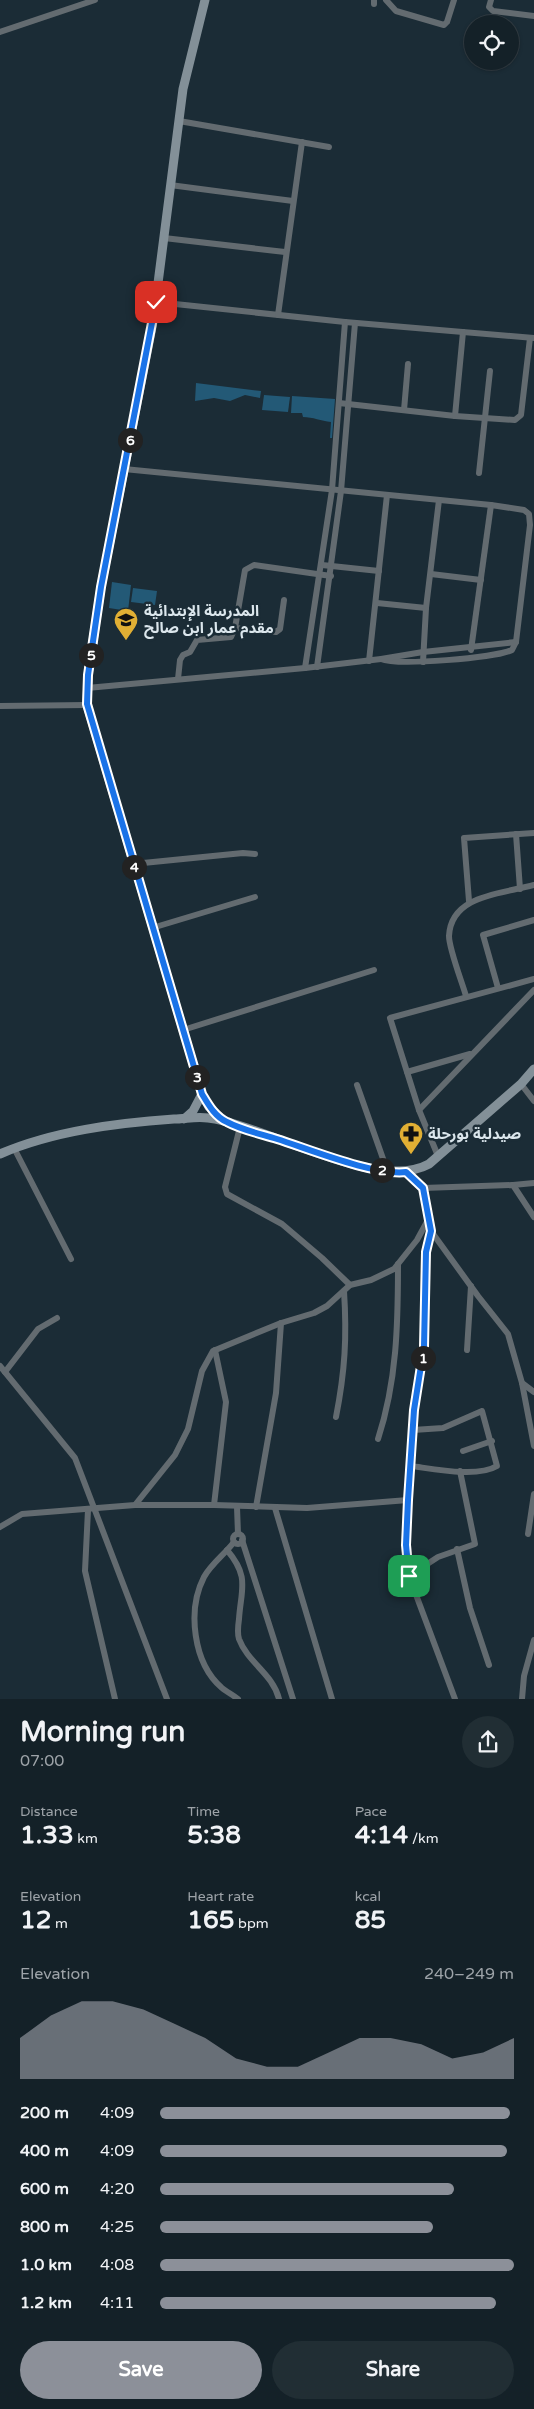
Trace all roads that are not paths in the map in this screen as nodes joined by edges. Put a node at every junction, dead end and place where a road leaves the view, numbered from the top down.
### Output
1 (95, 0) edge
2 (205, 0) edge
3 (386, 0) edge
4 (454, 0) edge
5 (491, 0) edge
6 (534, 16) edge
7 (0, 32) edge
8 (179, 121) junction
9 (302, 142) junction
10 (329, 147) dead end
11 (170, 185) junction
12 (293, 201) junction
13 (164, 238) junction
14 (285, 252) junction
15 (156, 302) junction
16 (278, 315) junction
17 (345, 322) junction
18 (355, 323) junction
19 (463, 332) junction
20 (532, 338) edge
21 (408, 364) dead end
22 (490, 371) dead end
23 (340, 403) junction
24 (350, 404) junction
25 (404, 410) junction
26 (455, 416) junction
27 (485, 419) junction
28 (124, 469) junction
29 (479, 473) dead end
30 (332, 490) junction
31 (342, 491) junction
32 (386, 495) junction
33 (440, 500) junction
34 (491, 505) junction
35 (322, 565) junction
36 (332, 566) junction
37 (380, 571) junction
38 (320, 574) junction
39 (431, 574) junction
40 (331, 576) junction
41 (481, 580) junction
42 (284, 600) dead end
43 (376, 603) junction
44 (426, 608) junction
45 (235, 628) junction
46 (516, 642) junction
47 (472, 648) junction
48 (423, 652) junction
49 (471, 657) junction
50 (381, 659) junction
51 (369, 660) junction
52 (423, 662) junction
53 (317, 667) junction
54 (306, 668) junction
55 (178, 679) junction
56 (87, 688) junction
57 (87, 704) junction
58 (0, 706) edge
59 (534, 833) edge
60 (516, 834) junction
61 (255, 854) dead end
62 (133, 864) junction
63 (534, 885) edge
64 (520, 889) junction
65 (255, 897) dead end
66 (469, 902) junction
67 (534, 920) edge
68 (152, 928) junction
69 (374, 970) dead end
70 (534, 979) edge
71 (498, 988) junction
72 (534, 990) edge
73 (466, 996) junction
74 (183, 1030) junction
75 (472, 1054) junction
76 (534, 1069) edge
77 (407, 1072) junction
78 (521, 1084) junction
79 (357, 1085) dead end
80 (202, 1094) junction
81 (534, 1101) edge
82 (419, 1110) junction
83 (184, 1119) junction
84 (226, 1122) junction
85 (240, 1127) junction
86 (14, 1148) junction
87 (0, 1154) edge
88 (438, 1156) junction
89 (387, 1170) junction
90 (406, 1172) junction
91 (534, 1183) edge
92 (513, 1185) junction
93 (423, 1188) junction
94 (534, 1217) edge
95 (429, 1218) junction
96 (431, 1231) junction
97 (71, 1259) dead end
98 (398, 1264) junction
99 (350, 1285) junction
100 (471, 1286) junction
101 (344, 1291) junction
102 (57, 1318) dead end
103 (281, 1323) junction
104 (216, 1350) junction
105 (467, 1350) dead end
106 (0, 1366) edge
107 (5, 1372) junction
108 (522, 1383) junction
109 (534, 1392) edge
110 (336, 1417) dead end
111 (413, 1430) junction
112 (378, 1438) dead end
113 (492, 1441) junction
114 (534, 1446) edge
115 (463, 1451) dead end
116 (411, 1466) junction
117 (460, 1471) junction
118 (534, 1494) edge
119 (408, 1500) junction
120 (135, 1505) junction
121 (214, 1505) junction
122 (237, 1507) junction
123 (256, 1507) junction
124 (276, 1508) junction
125 (90, 1510) junction
126 (0, 1527) edge
127 (528, 1534) dead end
128 (240, 1537) junction
129 (457, 1549) junction
130 (227, 1550) junction
131 (409, 1576) junction
132 (534, 1640) edge
133 (532, 1656) edge
134 (489, 1665) dead end
135 (277, 1698) edge
136 (115, 1699) edge
137 (167, 1699) edge
138 (238, 1699) edge
139 (293, 1699) edge
140 (332, 1699) edge
141 (456, 1699) edge
142 (522, 1699) edge

1 - 7 street
2 - 8 street
3 - 4 street
5 - 6 street
8 - 9 street
8 - 11 street
9 - 10 street
9 - 12 street
11 - 12 street
11 - 13 street
12 - 14 street
13 - 14 street
13 - 15 street
14 - 16 street
15 - 16 street
15 - 28 street
16 - 17 street
17 - 18 street
17 - 23 street
18 - 19 street
18 - 24 street
19 - 20 street
19 - 26 street
20 - 27 street
21 - 25 street
22 - 27 street
23 - 24 street
23 - 30 street
24 - 25 street
24 - 31 street
25 - 26 street
26 - 27 street
27 - 29 street
28 - 30 street
28 - 56 street
30 - 31 street
30 - 35 street
31 - 32 street
31 - 36 street
32 - 33 street
32 - 37 street
33 - 34 street
33 - 39 street
34 - 41 street
34 - 46 street
35 - 36 street
35 - 38 street
36 - 37 street
36 - 40 street
37 - 43 street
38 - 40 street
38 - 45 street
38 - 54 street
39 - 41 street
39 - 44 street
40 - 53 street
41 - 47 street
42 - 45 street
43 - 44 street
43 - 51 street
44 - 48 street
45 - 55 street
46 - 47 street
46 - 49 street
47 - 48 street
47 - 49 street
48 - 50 street
48 - 52 street
49 - 52 street
50 - 51 street
50 - 52 street
51 - 53 street
53 - 54 street
54 - 55 street
55 - 56 street
56 - 57 street
57 - 58 street
57 - 62 street
59 - 60 street
60 - 64 street
60 - 66 street
61 - 62 street
62 - 68 street
63 - 64 street
64 - 66 street
65 - 68 street
66 - 73 street
67 - 71 street
68 - 74 street
69 - 74 street
70 - 71 street
71 - 73 street
72 - 75 street
73 - 77 street
74 - 80 street
75 - 77 street
75 - 82 street
76 - 78 street
77 - 82 street
78 - 81 street
78 - 88 street
79 - 89 street
80 - 83 street
80 - 84 street
82 - 88 street
83 - 84 street
83 - 86 street
84 - 85 street
85 - 89 street
85 - 99 street
86 - 87 street
86 - 97 street
88 - 90 street
89 - 90 street
90 - 93 street
91 - 92 street
92 - 93 street
92 - 94 street
93 - 95 street
95 - 96 street
95 - 98 street
96 - 100 street
96 - 111 street
98 - 99 street
98 - 112 street
99 - 101 street
100 - 105 street
100 - 108 street
101 - 103 street
101 - 110 street
102 - 107 street
103 - 104 street
103 - 123 street
104 - 120 street
104 - 121 street
106 - 107 street
107 - 125 street
108 - 109 street
108 - 114 street
111 - 113 street
111 - 116 street
113 - 115 street
113 - 117 street
116 - 117 street
116 - 119 street
117 - 129 street
118 - 127 street
119 - 124 street
119 - 131 street
120 - 121 street
120 - 125 street
121 - 122 street
122 - 123 street
122 - 128 street
123 - 124 street
124 - 140 street
125 - 126 street
125 - 136 street
125 - 137 street
128 - 130 street
128 - 139 street
129 - 131 street
129 - 134 street
130 - 135 street
130 - 138 street
131 - 141 street
132 - 133 street
133 - 142 street

